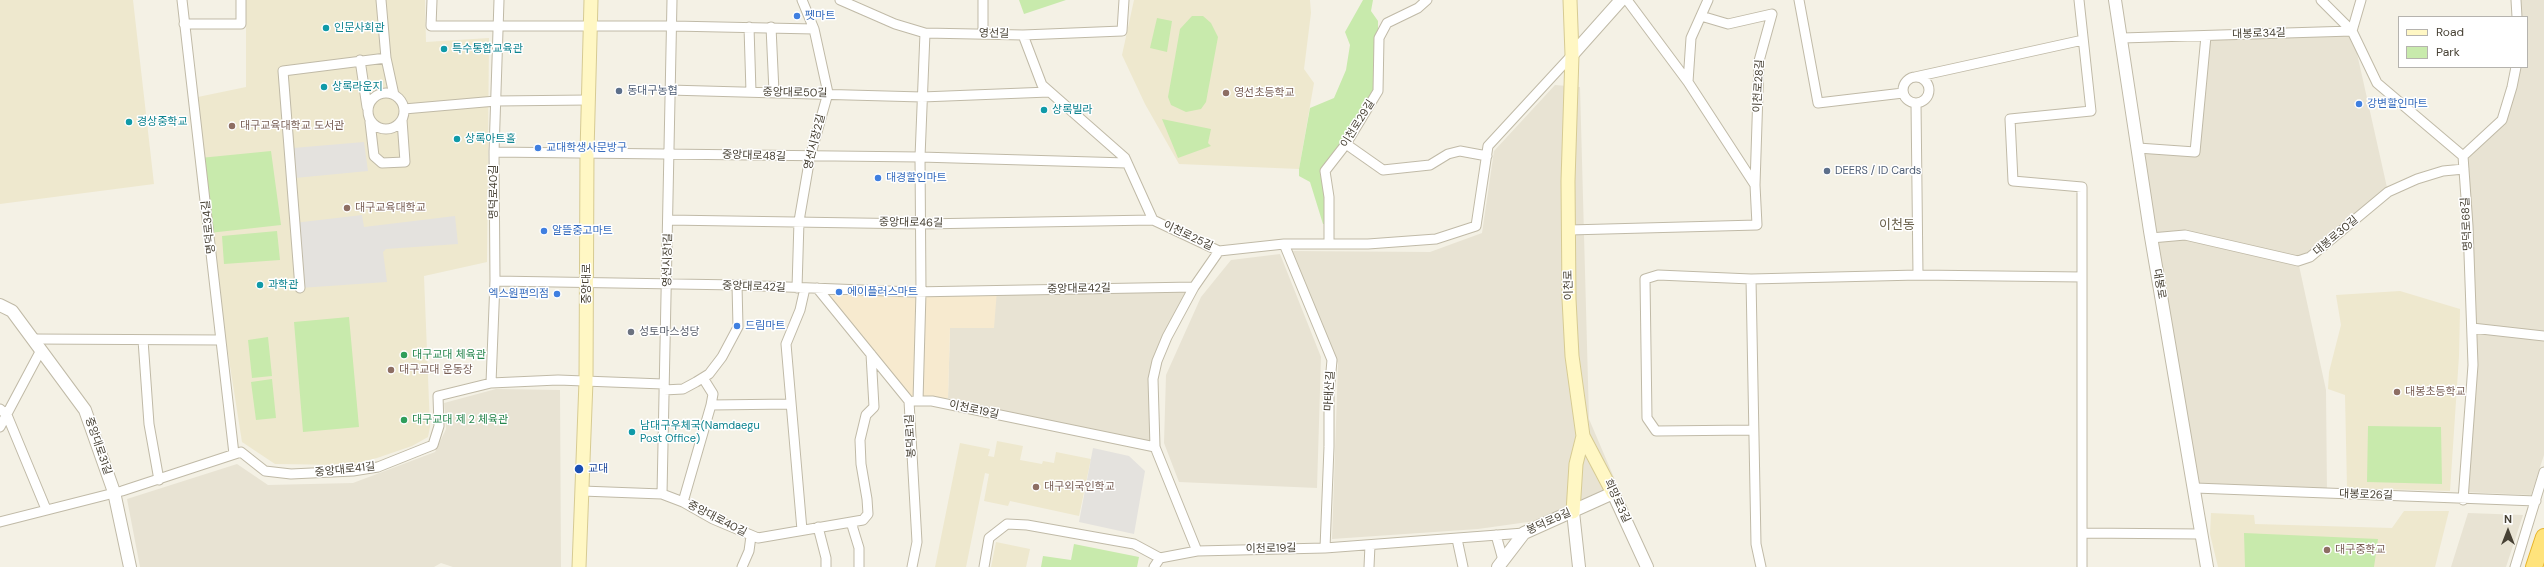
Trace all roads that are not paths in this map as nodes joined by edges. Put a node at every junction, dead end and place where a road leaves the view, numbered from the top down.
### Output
1 (182, 0) edge
2 (241, 0) edge
3 (381, 0) edge
4 (432, 0) edge
5 (499, 0) edge
6 (592, 0) edge
7 (672, 0) edge
8 (802, 0) edge
9 (840, 0) edge
10 (984, 0) edge
11 (1124, 0) edge
12 (1427, 0) edge
13 (1570, 0) edge
14 (1621, 0) edge
15 (1627, 0) edge
16 (1708, 0) edge
17 (1799, 0) edge
18 (2079, 0) edge
19 (2115, 0) edge
20 (2321, 0) edge
21 (2361, 0) edge
22 (2516, 0) edge
23 (1701, 16) junction
24 (2517, 16) edge
25 (184, 24) junction
26 (498, 26) junction
27 (673, 26) junction
28 (591, 27) junction
29 (749, 27) junction
30 (771, 27) junction
31 (814, 29) junction
32 (2352, 31) junction
33 (925, 33) junction
34 (983, 34) junction
35 (1023, 35) junction
36 (2206, 36) junction
37 (2122, 38) junction
38 (2083, 40) junction
39 (1572, 55) junction
40 (386, 58) junction
41 (360, 60) junction
42 (2516, 68) edge
43 (1915, 77) junction
44 (1688, 82) junction
45 (669, 90) junction
46 (751, 92) junction
47 (774, 92) junction
48 (1049, 92) junction
49 (828, 93) junction
50 (1904, 93) junction
51 (394, 95) junction
52 (922, 97) junction
53 (588, 100) junction
54 (496, 102) junction
55 (1916, 103) junction
56 (367, 107) junction
57 (404, 109) junction
58 (402, 120) junction
59 (370, 122) junction
60 (1346, 144) junction
61 (2138, 148) junction
62 (494, 152) junction
63 (587, 152) junction
64 (668, 153) junction
65 (1487, 156) junction
66 (2463, 156) junction
67 (810, 157) junction
68 (920, 157) junction
69 (1127, 162) junction
70 (2464, 169) junction
71 (1755, 185) junction
72 (668, 220) junction
73 (1153, 220) junction
74 (799, 221) junction
75 (921, 224) junction
76 (1569, 230) junction
77 (2151, 238) junction
78 (1284, 244) junction
79 (1329, 244) junction
80 (1219, 251) junction
81 (1918, 276) junction
82 (2082, 278) junction
83 (1751, 279) junction
84 (495, 280) junction
85 (586, 281) junction
86 (668, 285) junction
87 (737, 285) junction
88 (1194, 287) junction
89 (300, 288) dead end
90 (801, 288) junction
91 (817, 288) junction
92 (921, 292) junction
93 (0, 305) edge
94 (2472, 328) junction
95 (2544, 336) edge
96 (33, 339) junction
97 (143, 340) junction
98 (221, 340) junction
99 (41, 350) junction
100 (871, 354) junction
101 (703, 378) junction
102 (586, 381) junction
103 (491, 383) junction
104 (663, 387) junction
105 (914, 401) junction
106 (791, 404) junction
107 (711, 405) junction
108 (3, 412) edge
109 (0, 427) edge
110 (1752, 430) junction
111 (1583, 436) junction
112 (1155, 447) junction
113 (234, 454) junction
114 (2544, 472) edge
115 (160, 480) junction
116 (2195, 488) junction
117 (582, 491) junction
118 (114, 492) junction
119 (1613, 493) junction
120 (662, 494) junction
121 (2463, 500) junction
122 (2536, 501) junction
123 (683, 502) junction
124 (46, 509) junction
125 (1573, 512) junction
126 (0, 522) edge
127 (851, 522) junction
128 (818, 528) junction
129 (802, 530) junction
130 (1524, 532) junction
131 (2082, 532) junction
132 (2201, 534) junction
133 (1496, 535) junction
134 (751, 536) junction
135 (2544, 537) edge
136 (1457, 539) junction
137 (1370, 545) junction
138 (1325, 548) junction
139 (1198, 551) junction
140 (1160, 558) junction
141 (1500, 564) edge
142 (130, 567) edge
143 (579, 567) edge
144 (742, 567) edge
145 (826, 567) edge
146 (859, 567) edge
147 (912, 567) edge
148 (984, 567) edge
149 (1154, 567) edge
150 (1369, 567) edge
151 (1463, 567) edge
152 (1579, 567) edge
153 (1647, 567) edge
154 (1761, 567) edge
155 (2082, 567) edge
156 (2207, 567) edge
157 (2515, 567) edge
158 (2534, 567) edge

1 - 25 street, 명덕로34길
2 - 25 street
3 - 40 street
4 - 26 street
5 - 26 street, 명덕로40길
6 - 28 main road, 중앙대로
7 - 27 street, 영선시장1길
8 - 31 street, 영선시장2길
9 - 33 street, 영선길
10 - 34 street
11 - 35 street, 영선길
12 - 60 street, 이천로29길
13 - 39 main road, 이천로
14 - 39 street
15 - 44 street
16 - 23 street
17 - 50 street
18 - 38 street
19 - 37 street, 대봉로
20 - 32 street
21 - 32 street
22 - 24 street
23 - 44 street
23 - 71 street, 이천로28길
25 - 98 street, 명덕로34길
26 - 28 street
26 - 54 street, 명덕로40길
27 - 28 street
27 - 29 street
27 - 45 street, 영선시장1길
28 - 53 main road, 중앙대로
29 - 30 street
29 - 46 street
30 - 31 street
30 - 47 street
31 - 49 street, 영선시장2길
32 - 36 street, 대봉로34길
32 - 66 street
33 - 34 street, 영선길
33 - 52 street
34 - 35 street, 영선길
35 - 48 street, 이천로25길
36 - 37 street, 대봉로34길
36 - 61 street
37 - 61 street, 대봉로
38 - 43 street
38 - 82 street
39 - 65 street
39 - 76 main road, 이천로
40 - 41 street
40 - 51 street
41 - 56 street
41 - 89 street
42 - 66 street
43 - 50 street
43 - 55 street
44 - 71 street
45 - 46 street, 중앙대로50길
45 - 64 street, 영선시장1길
46 - 47 street, 중앙대로50길
47 - 49 street, 중앙대로50길
48 - 52 street, 중앙대로50길
48 - 69 street, 이천로25길
49 - 52 street, 중앙대로50길
49 - 67 street, 영선시장2길
50 - 55 street
51 - 56 street
51 - 57 street
52 - 68 street
53 - 54 street
53 - 63 main road, 중앙대로
54 - 57 street
54 - 62 street, 명덕로40길
55 - 81 street
56 - 59 street
57 - 58 street
58 - 59 street
58 - 59 street
60 - 65 street
60 - 79 street, 이천로29길
61 - 77 street, 대봉로
62 - 63 street, 중앙대로48길
62 - 84 street, 명덕로40길
63 - 64 street, 중앙대로48길
63 - 85 main road, 중앙대로
64 - 67 street, 중앙대로48길
64 - 72 street, 영선시장1길
65 - 79 street, 이천로25길
66 - 70 street, 명덕로68길
67 - 68 street, 중앙대로48길
67 - 74 street, 영선시장2길
68 - 69 street, 중앙대로48길
68 - 75 street
69 - 73 street, 이천로25길
70 - 77 street, 대봉로30길
70 - 94 street, 명덕로68길
71 - 76 street, 이천로28길
72 - 74 street, 중앙대로46길
72 - 86 street, 영선시장1길
73 - 75 street, 중앙대로46길
73 - 80 street, 이천로25길
74 - 75 street, 중앙대로46길
74 - 90 street, 영선시장2길
75 - 92 street
76 - 111 main road, 이천로
77 - 116 street, 대봉로
78 - 79 street, 이천로25길
78 - 80 street, 이천로25길
78 - 138 street, 마태산길
80 - 88 street
81 - 82 street
81 - 83 street
82 - 131 street
83 - 110 street
83 - 110 street
84 - 85 street, 중앙대로42길
84 - 103 street, 명덕로40길
85 - 86 street, 중앙대로42길
85 - 102 main road, 중앙대로
86 - 87 street, 중앙대로42길
86 - 104 street, 영선시장1길
87 - 90 street, 중앙대로42길
87 - 101 street, 중앙대로41길
88 - 92 street, 중앙대로42길
88 - 112 street
90 - 91 street, 중앙대로42길
90 - 106 street, 영선시장2길
91 - 92 street, 중앙대로42길
91 - 100 street, 봉덕로1길
92 - 105 street
93 - 96 street, 중앙대로31길
94 - 95 street
94 - 121 street
96 - 97 street
96 - 99 street, 중앙대로31길
97 - 98 street
97 - 115 street
98 - 113 street, 명덕로34길
99 - 108 street
99 - 118 street, 중앙대로31길
100 - 105 street, 봉덕로1길
100 - 127 street, 중앙대로40길
101 - 104 street, 중앙대로41길
101 - 107 street
102 - 103 street, 중앙대로41길
102 - 104 street, 중앙대로41길
102 - 117 main road, 중앙대로
103 - 113 street, 중앙대로41길
104 - 120 street, 영선시장1길
105 - 112 street, 이천로19길
105 - 147 street, 봉덕로1길
106 - 107 street
106 - 129 street, 영선시장2길
107 - 123 street
108 - 109 street
108 - 124 street
110 - 154 street
111 - 119 main road, 희망로3길
111 - 125 main road, 이천로
112 - 139 street
113 - 115 street
114 - 122 street
115 - 118 street
116 - 121 street, 대봉로26길
116 - 132 street, 대봉로
117 - 120 street, 중앙대로40길
117 - 143 main road, 중앙대로
118 - 124 street
118 - 142 street, 중앙대로31길
119 - 125 street, 봉덕로9길
119 - 153 street, 희망로3길
120 - 123 street, 중앙대로40길
121 - 122 street, 대봉로26길
122 - 157 street
123 - 134 street, 중앙대로40길
124 - 126 street
125 - 130 street, 봉덕로9길
125 - 152 street, 이천로
127 - 128 street, 중앙대로40길
127 - 146 street
128 - 129 street, 중앙대로40길
128 - 145 street
129 - 134 street, 중앙대로40길
130 - 133 street, 이천로19길
130 - 141 street, 봉덕로9길
131 - 132 street
131 - 155 street
132 - 156 street, 대봉로
133 - 136 street, 이천로19길
133 - 141 street
134 - 144 street
135 - 158 highway
136 - 137 street, 이천로19길
136 - 151 street
137 - 138 street, 이천로19길
137 - 150 street
138 - 139 street, 이천로19길
139 - 140 street, 이천로19길
140 - 148 street
140 - 149 street

